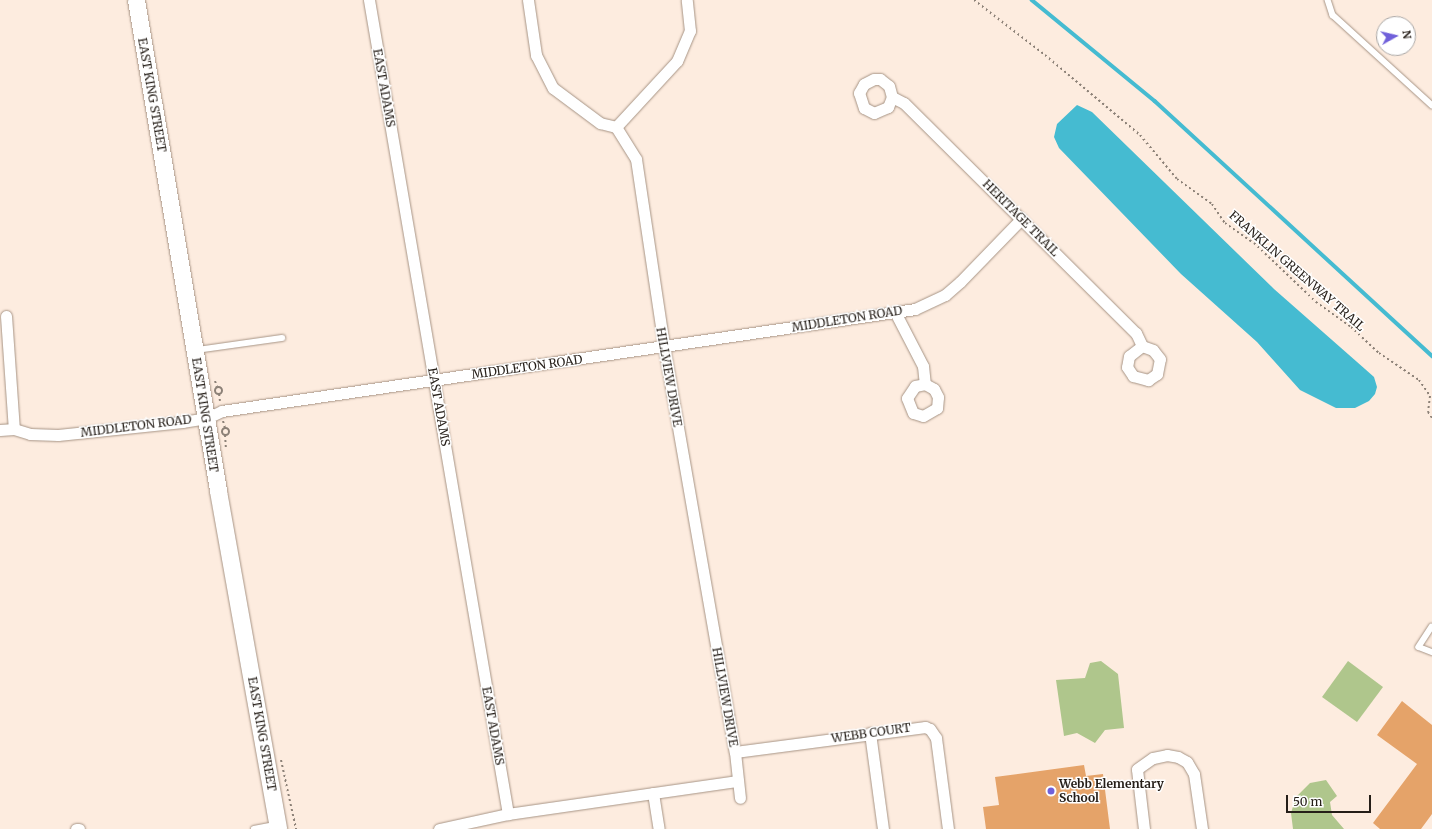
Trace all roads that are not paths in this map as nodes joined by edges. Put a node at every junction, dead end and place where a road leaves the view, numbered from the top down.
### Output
1 (136, 0) edge
2 (368, 0) edge
3 (528, 0) edge
4 (687, 0) edge
5 (1328, 0) edge
6 (892, 97) dead end
7 (1432, 105) edge
8 (616, 127) junction
9 (1021, 219) junction
10 (895, 312) junction
11 (6, 316) dead end
12 (282, 338) dead end
13 (1142, 346) dead end
14 (664, 347) junction
15 (194, 350) junction
16 (435, 381) junction
17 (925, 384) dead end
18 (207, 418) junction
19 (14, 429) junction
20 (0, 430) edge
21 (1432, 627) edge
22 (1432, 652) edge
23 (870, 733) junction
24 (735, 752) junction
25 (738, 781) junction
26 (653, 793) junction
27 (740, 798) dead end
28 (508, 814) junction
29 (278, 827) edge
30 (79, 828) edge
31 (76, 829) edge
32 (254, 829) edge
33 (439, 829) edge
34 (659, 829) edge
35 (883, 829) edge
36 (948, 829) edge
37 (1144, 829) edge
38 (1202, 829) edge

1 - 15 main road, EAST KING STREET
2 - 16 street, EAST ADAMS
3 - 8 street
4 - 8 street
5 - 7 lane
6 - 9 street, HERITAGE TRAIL
8 - 14 street, HILLVIEW DRIVE
9 - 10 street, MIDDLETON ROAD
9 - 13 street, HERITAGE TRAIL
10 - 14 street, MIDDLETON ROAD
10 - 17 street
11 - 19 street
12 - 15 lane
14 - 16 street, MIDDLETON ROAD
14 - 24 street, HILLVIEW DRIVE
15 - 18 main road, EAST KING STREET
16 - 18 street, MIDDLETON ROAD
16 - 28 street, EAST ADAMS
18 - 19 street, MIDDLETON ROAD
18 - 29 main road, EAST KING STREET
19 - 20 street, MIDDLETON ROAD
21 - 22 lane
23 - 24 street, WEBB COURT
23 - 35 street
23 - 36 street, WEBB COURT
24 - 25 street, HILLVIEW DRIVE
25 - 26 street
25 - 27 street, HILLVIEW DRIVE
26 - 28 street
26 - 34 street
28 - 33 street
29 - 32 lane
30 - 31 street
37 - 38 street

